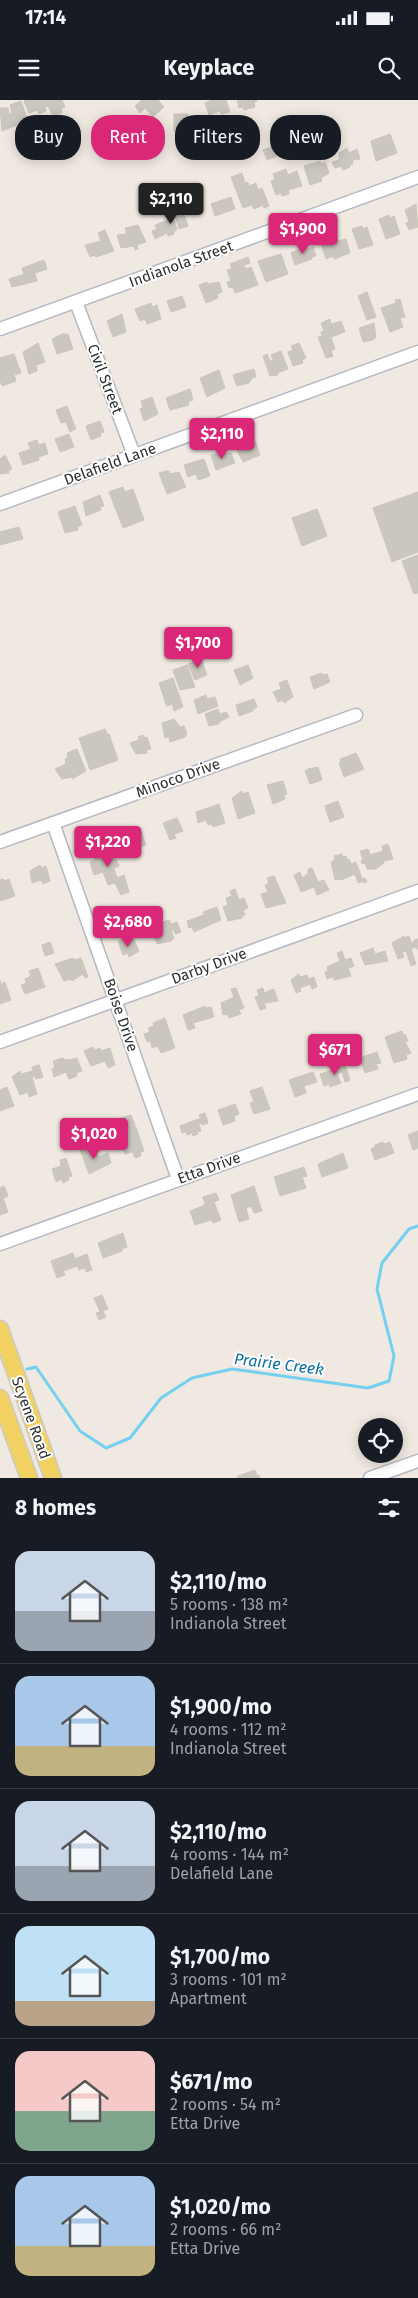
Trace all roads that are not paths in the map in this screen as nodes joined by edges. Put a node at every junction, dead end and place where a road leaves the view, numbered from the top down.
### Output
1 (418, 177) edge
2 (76, 302) junction
3 (0, 329) edge
4 (418, 352) edge
5 (134, 455) junction
6 (0, 504) edge
7 (356, 714) dead end
8 (53, 824) junction
9 (0, 842) edge
10 (418, 892) edge
11 (116, 1000) junction
12 (0, 1042) edge
13 (418, 1094) edge
14 (178, 1179) junction
15 (0, 1244) edge
16 (0, 1329) edge
17 (0, 1398) edge
18 (418, 1461) edge
19 (28, 1478) edge
20 (53, 1478) edge
21 (370, 1478) edge

1 - 2 street, Indianola Street
2 - 3 street, Indianola Street
2 - 5 street, Civil Street
4 - 5 street, Delafield Lane
5 - 6 street, Delafield Lane
7 - 8 street, Minoco Drive
8 - 9 street, Minoco Drive
8 - 11 street, Boise Drive
10 - 11 street, Darby Drive
11 - 12 street, Darby Drive
11 - 14 street, Boise Drive
13 - 14 street, Etta Drive
14 - 15 street, Etta Drive
16 - 20 main road, Scyene Road
17 - 19 main road, Scyene Road
18 - 21 street

